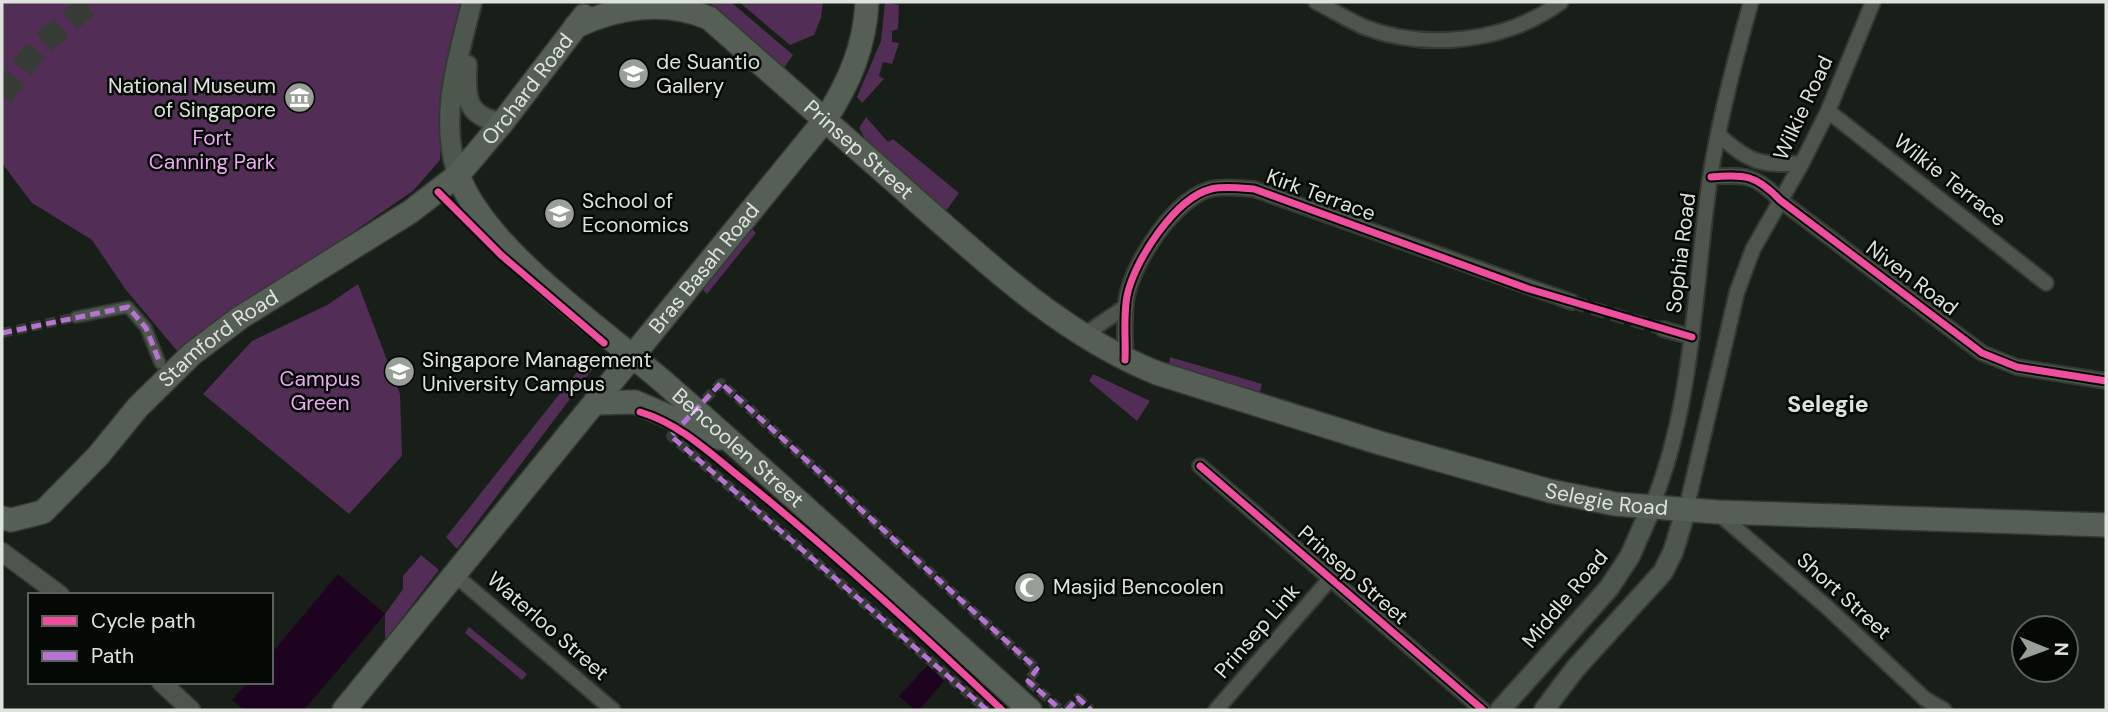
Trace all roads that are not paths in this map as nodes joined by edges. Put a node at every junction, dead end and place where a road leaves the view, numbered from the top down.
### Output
1 (596, 2) edge
2 (867, 2) edge
3 (1316, 2) edge
4 (1561, 2) edge
5 (1751, 2) edge
6 (1873, 2) edge
7 (471, 7) edge
8 (575, 27) junction
9 (1828, 111) junction
10 (825, 120) junction
11 (502, 123) junction
12 (1719, 135) junction
13 (1802, 163) junction
14 (458, 175) junction
15 (1711, 177) junction
16 (1780, 200) junction
17 (2046, 283) dead end
18 (1572, 302) tunnel mouth
19 (1125, 307) junction
20 (76, 317) tunnel mouth
21 (1663, 329) tunnel mouth
22 (1084, 335) junction
23 (1692, 337) junction
24 (634, 358) junction
25 (1125, 360) junction
26 (160, 363) dead end
27 (2106, 381) edge
28 (597, 403) junction
29 (729, 441) junction
30 (1200, 466) dead end
31 (1651, 508) junction
32 (1686, 510) junction
33 (1717, 512) junction
34 (2, 518) edge
35 (2106, 525) edge
36 (2, 552) edge
37 (454, 575) junction
38 (1330, 579) junction
39 (57, 593) edge
40 (163, 684) edge
41 (191, 710) edge
42 (344, 710) edge
43 (613, 710) edge
44 (1030, 710) edge
45 (1216, 710) edge
46 (1483, 710) edge
47 (1500, 710) edge
48 (1544, 710) edge
49 (1944, 710) edge

1 - 8 main road, Orchard Road
2 - 10 main road, Bras Basah Road
3 - 4 street
5 - 12 street, Sophia Road
6 - 9 street, Wilkie Road
7 - 11 main road
7 - 14 main road
8 - 10 main road, Prinsep Street
8 - 11 main road, Orchard Road
9 - 13 street, Wilkie Road
9 - 17 street, Wilkie Terrace
10 - 22 main road, Prinsep Street
10 - 24 main road, Bras Basah Road
11 - 14 main road, Orchard Road
12 - 13 street
12 - 15 street, Sophia Road
13 - 16 street, Wilkie Road
14 - 24 main road, Bencoolen Street
14 - 34 main road, Stamford Road
15 - 16 street, Niven Road
15 - 23 street, Sophia Road
16 - 27 street, Niven Road
16 - 32 street, Wilkie Road
18 - 19 street, Kirk Terrace
19 - 22 street
19 - 25 street, Kirk Terrace
20 - 26 street
21 - 23 street
22 - 25 main road, Prinsep Street
23 - 31 street, Sophia Road
24 - 28 main road, Bras Basah Road
24 - 29 main road, Bencoolen Street
25 - 31 main road, Selegie Road
28 - 29 main road
28 - 37 main road, Bras Basah Road
29 - 44 main road, Bencoolen Street
30 - 38 street, Prinsep Street
31 - 32 main road, Selegie Road
31 - 47 main road, Middle Road
32 - 33 main road, Selegie Road
32 - 48 main road
33 - 35 main road, Selegie Road
33 - 49 street, Short Street
36 - 39 street
37 - 42 main road, Bras Basah Road
37 - 43 street, Waterloo Street
38 - 45 street, Prinsep Link
38 - 46 street, Prinsep Street
40 - 41 street

